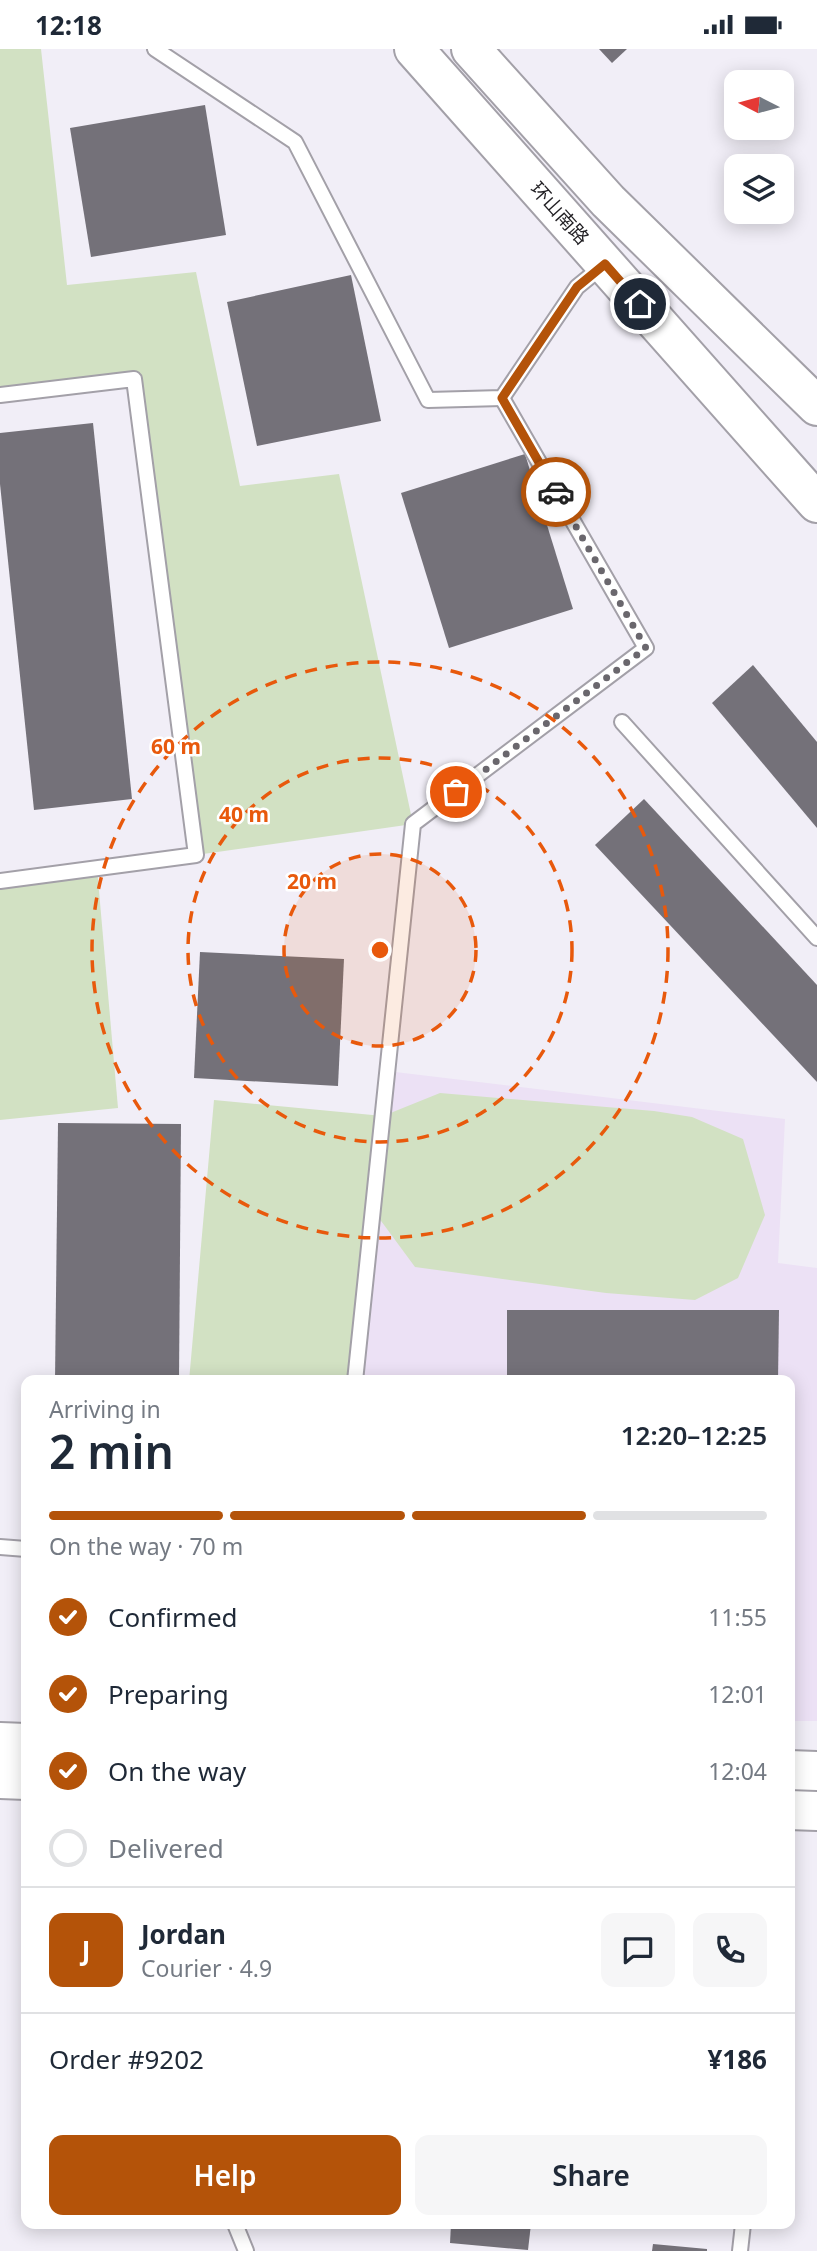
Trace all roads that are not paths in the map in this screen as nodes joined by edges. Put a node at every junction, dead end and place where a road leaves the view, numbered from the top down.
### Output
1 (155, 49) edge
2 (414, 49) edge
3 (471, 49) edge
4 (605, 264) junction
5 (0, 395) edge
6 (502, 398) junction
7 (817, 406) edge
8 (817, 503) edge
9 (622, 722) dead end
10 (0, 881) edge
11 (817, 938) edge
12 (356, 1375) edge
13 (0, 1546) edge
14 (21, 1548) edge
15 (0, 1742) edge
16 (21, 1743) edge
17 (795, 1770) edge
18 (817, 1772) edge
19 (0, 1779) edge
20 (21, 1780) edge
21 (795, 1809) edge
22 (817, 1811) edge
23 (237, 2229) edge
24 (742, 2229) edge
25 (246, 2251) edge
26 (740, 2251) edge

1 - 6 lane
2 - 4 main road, 环山南路
3 - 7 main road
4 - 6 lane
4 - 8 main road, 环山南路
5 - 10 lane
6 - 12 lane
9 - 11 lane
13 - 14 lane
15 - 16 main road
17 - 18 main road
19 - 20 main road
21 - 22 main road
23 - 25 lane
24 - 26 lane

